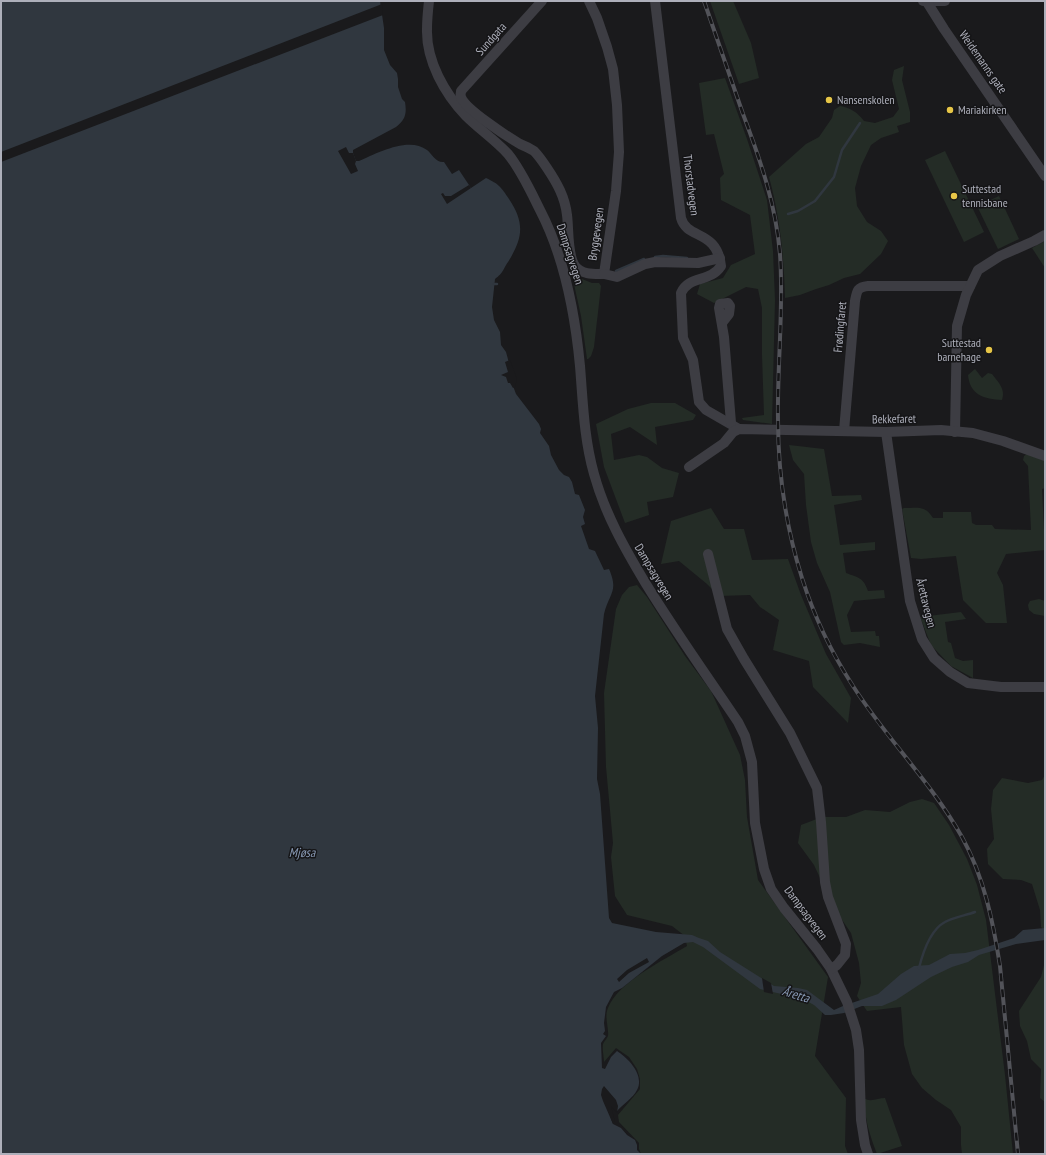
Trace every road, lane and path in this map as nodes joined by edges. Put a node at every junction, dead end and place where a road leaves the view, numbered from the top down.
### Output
1 (429, 1) edge
2 (542, 1) edge
3 (589, 1) edge
4 (655, 1) edge
5 (945, 1) edge
6 (925, 2) edge
7 (460, 96) joint
8 (1045, 176) edge
9 (1045, 235) edge
10 (720, 258) junction
11 (604, 274) junction
12 (970, 286) junction
13 (722, 323) dead end
14 (735, 426) junction
15 (844, 431) junction
16 (886, 432) junction
17 (955, 432) junction
18 (1045, 456) edge
19 (689, 468) dead end
20 (708, 554) dead end
21 (1045, 687) edge
22 (831, 969) junction
23 (868, 1154) edge

1 - 22 street, Dampsagvegen
2 - 7 street, Sundgata
3 - 11 street, Bryggevegen
4 - 10 street, Thorstadvegen
5 - 6 street
6 - 8 street, Weidemanns gate
7 - 11 street, Bryggevegen
9 - 12 street
10 - 11 street
10 - 14 street, Bekkefaret
12 - 15 street, Frødingfaret
12 - 17 street
13 - 14 street
14 - 15 street, Bekkefaret
14 - 19 street
15 - 16 street, Bekkefaret
16 - 17 street, Bekkefaret
16 - 21 street, Årettavegen
17 - 18 street, Bekkefaret
20 - 22 street
22 - 23 street, Dampsagvegen

